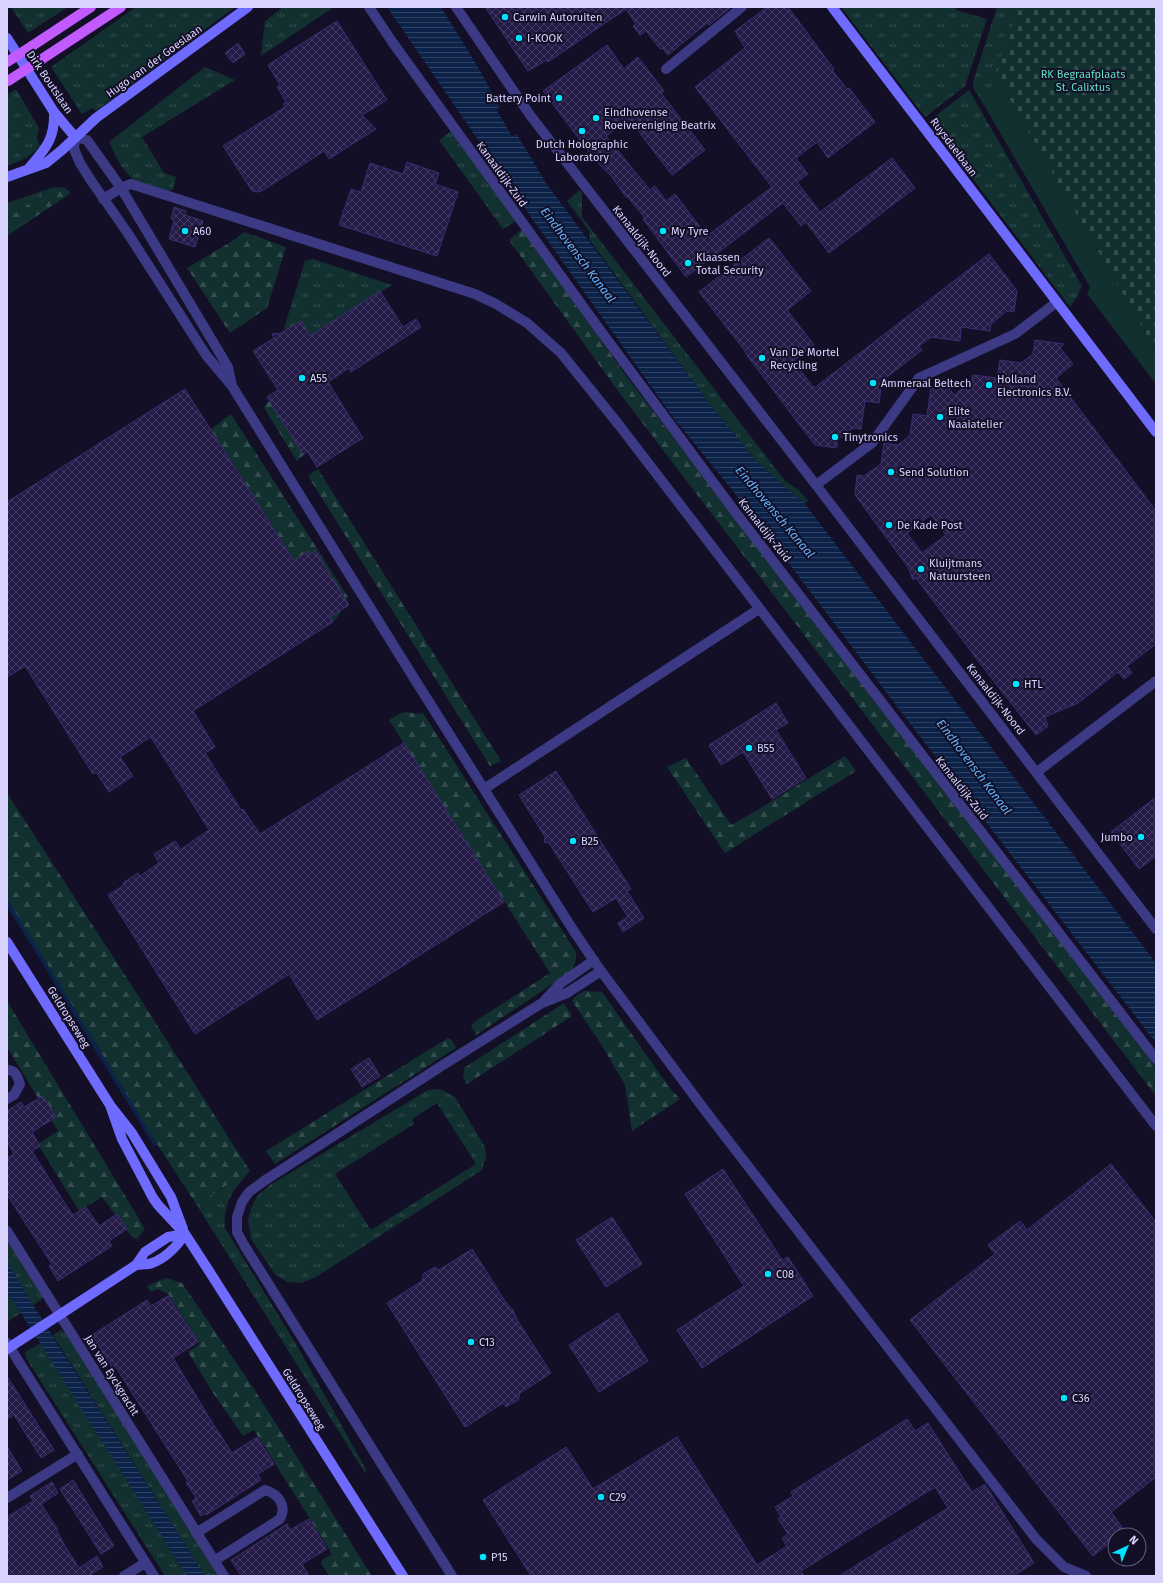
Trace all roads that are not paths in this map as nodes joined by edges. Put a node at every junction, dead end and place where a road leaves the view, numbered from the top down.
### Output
1 (90, 7) edge
2 (121, 7) edge
3 (248, 7) edge
4 (369, 7) edge
5 (456, 7) edge
6 (742, 7) edge
7 (832, 7) edge
8 (7, 38) edge
9 (7, 62) edge
10 (666, 69) dead end
11 (8, 81) edge
12 (54, 112) junction
13 (75, 138) junction
14 (28, 169) junction
15 (7, 177) edge
16 (121, 188) junction
17 (103, 199) junction
18 (1057, 302) junction
19 (232, 386) junction
20 (1156, 432) edge
21 (816, 485) junction
22 (759, 609) junction
23 (1156, 682) edge
24 (1037, 772) junction
25 (484, 789) junction
26 (1156, 929) edge
27 (7, 942) edge
28 (594, 960) junction
29 (601, 971) junction
30 (542, 1003) junction
31 (1156, 1059) edge
32 (7, 1070) edge
33 (7, 1099) edge
34 (110, 1105) junction
35 (1156, 1126) edge
36 (7, 1231) edge
37 (185, 1234) junction
38 (59, 1314) junction
39 (8, 1347) edge
40 (78, 1454) junction
41 (7, 1498) edge
42 (196, 1533) junction
43 (214, 1561) junction
44 (145, 1563) junction
45 (124, 1576) edge
46 (154, 1576) edge
47 (224, 1576) edge
48 (403, 1576) edge
49 (452, 1576) edge
50 (1086, 1576) edge

1 - 9 main road, bridge
2 - 11 main road, bridge
3 - 13 main road, Hugo van der Goeslaan
4 - 31 street, Kanaaldijk-Zuid
5 - 21 street, Kanaaldijk-Noord
6 - 10 street
7 - 18 main road, Ruysdaelbaan
8 - 12 main road, Dirk Boutslaan
12 - 13 main road, Dirk Boutslaan
12 - 14 main road, Hugo van der Goeslaan
13 - 14 main road, Hugo van der Goeslaan
13 - 16 street
13 - 17 street
14 - 15 main road, Hugo van der Goeslaan
16 - 17 street
16 - 19 street
16 - 22 street
17 - 19 street
18 - 20 main road, Ruysdaelbaan
18 - 21 street
19 - 25 street
21 - 24 street, Kanaaldijk-Noord
22 - 25 street
22 - 35 street
23 - 24 street
24 - 26 street, Kanaaldijk-Noord
25 - 28 street
27 - 34 main road, Geldropseweg
28 - 29 street
28 - 30 street
29 - 30 street
29 - 50 street
30 - 49 street
32 - 33 street
34 - 37 main road, Geldropseweg
34 - 37 main road, Geldropseweg
36 - 38 street, Jan van Eyckgracht
37 - 38 main road
37 - 48 main road, Geldropseweg
38 - 39 main road
38 - 42 street, Jan van Eyckgracht
39 - 40 street
40 - 41 street
40 - 44 street
42 - 43 street, Jan van Eyckgracht
42 - 43 street
43 - 47 street, Jan van Eyckgracht
44 - 45 street
44 - 46 street

